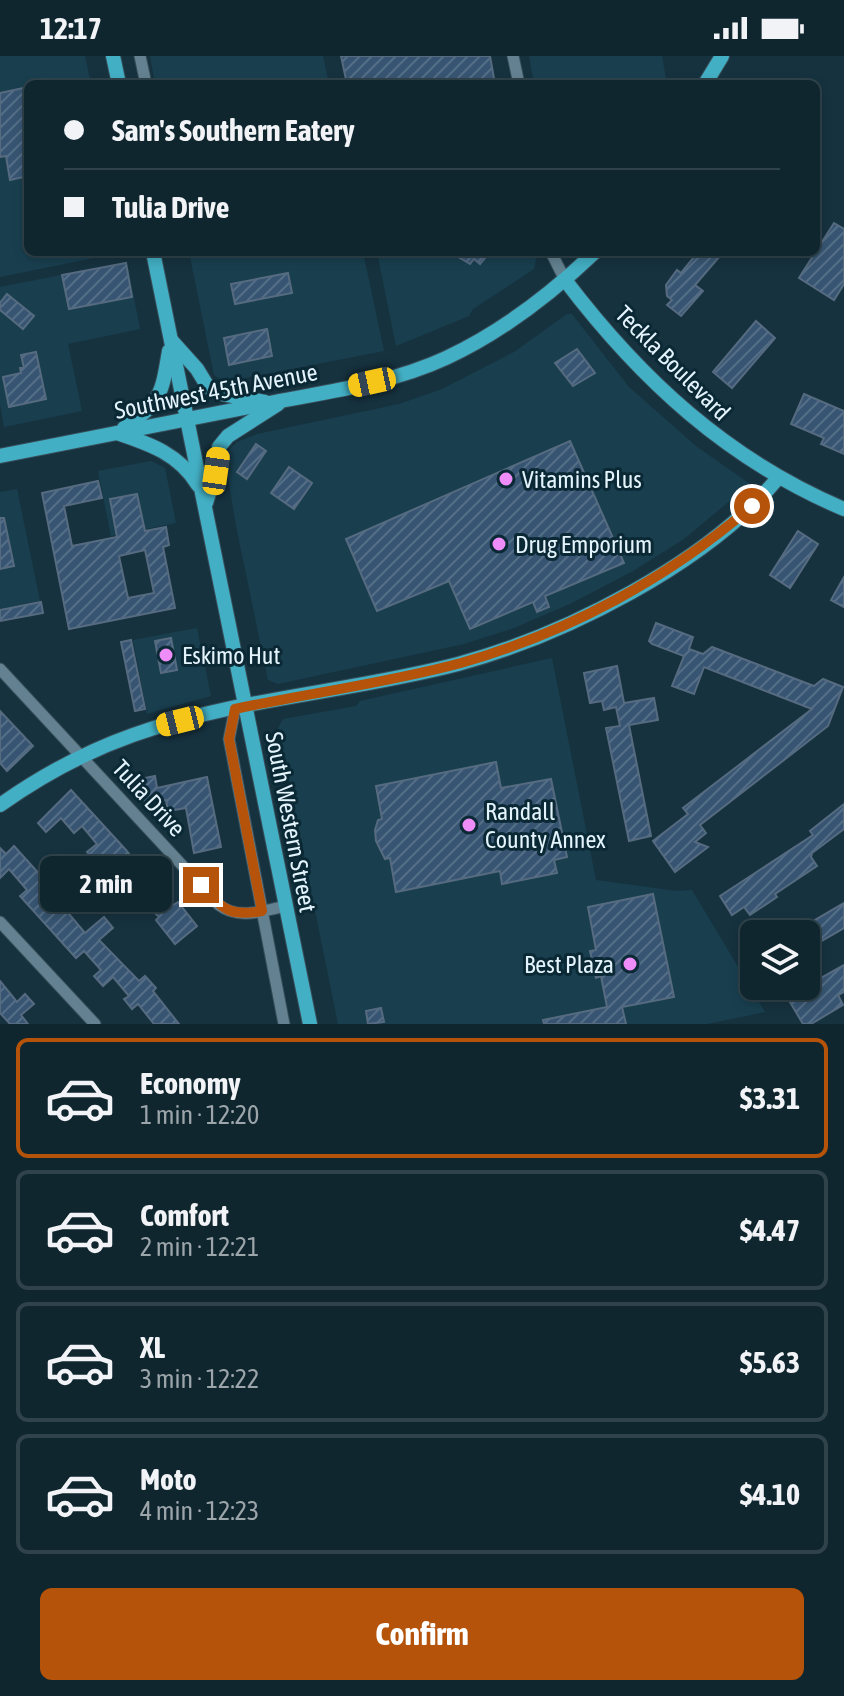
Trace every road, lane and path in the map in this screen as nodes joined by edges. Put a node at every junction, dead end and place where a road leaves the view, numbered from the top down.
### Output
1 (113, 56) edge
2 (140, 56) edge
3 (513, 56) edge
4 (722, 56) edge
5 (118, 80) edge
6 (145, 80) edge
7 (518, 80) edge
8 (707, 80) edge
9 (154, 256) edge
10 (553, 256) edge
11 (591, 256) edge
12 (565, 280) junction
13 (171, 340) junction
14 (276, 402) junction
15 (187, 419) junction
16 (117, 433) junction
17 (0, 456) edge
18 (778, 478) junction
19 (205, 500) junction
20 (844, 509) edge
21 (0, 669) edge
22 (240, 708) junction
23 (81, 756) junction
24 (0, 805) edge
25 (286, 906) junction
26 (262, 911) junction
27 (0, 922) edge
28 (95, 1024) edge
29 (284, 1024) edge
30 (310, 1024) edge

1 - 5 main road
2 - 6 street
3 - 7 street
4 - 8 main road
9 - 13 main road, South Western Street
10 - 12 street
11 - 12 main road, Southwest 45th Avenue
12 - 14 main road, Southwest 45th Avenue
12 - 18 main road, Teckla Boulevard
13 - 14 main road
13 - 15 main road, South Western Street
13 - 16 main road
14 - 15 main road, Southwest 45th Avenue
14 - 19 main road
15 - 16 main road, Southwest 45th Avenue
15 - 19 main road, South Western Street
16 - 17 main road, Southwest 45th Avenue
16 - 19 main road
18 - 20 main road, Teckla Boulevard
18 - 22 main road
19 - 22 main road, South Western Street
21 - 23 street, Tulia Drive
22 - 23 main road
22 - 25 main road, South Western Street
22 - 26 street
23 - 24 main road
23 - 26 street, Tulia Drive
25 - 26 street, Tulia Drive
25 - 30 main road, South Western Street
26 - 29 street
27 - 28 street

